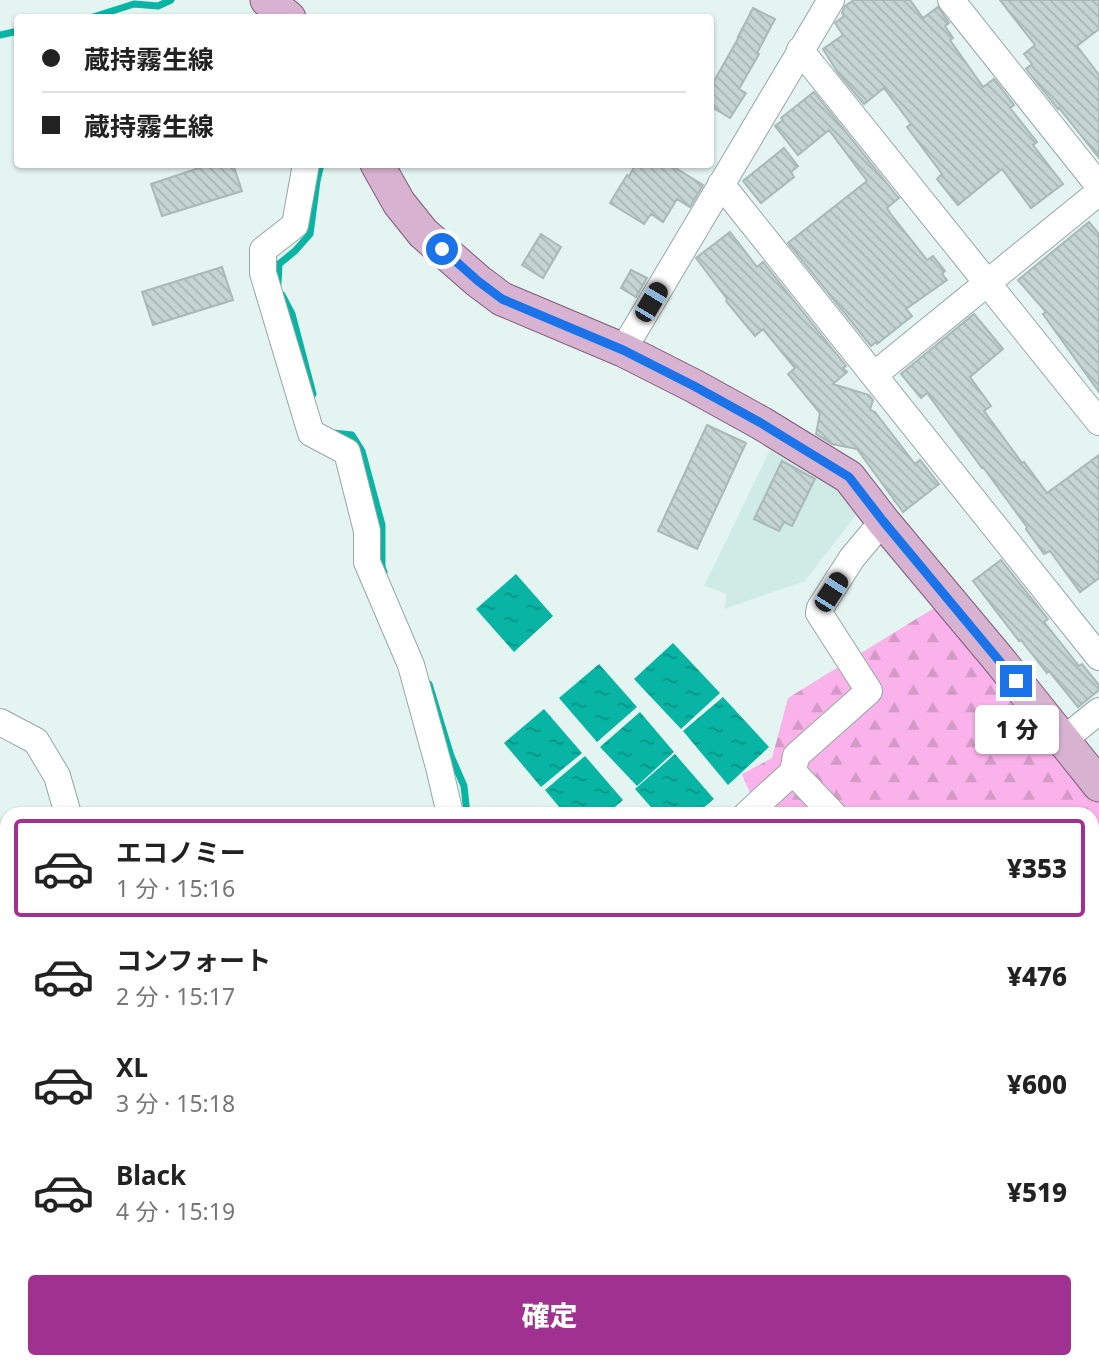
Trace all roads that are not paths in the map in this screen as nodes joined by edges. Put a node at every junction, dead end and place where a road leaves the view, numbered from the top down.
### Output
1 (267, 0) edge
2 (831, 0) edge
3 (951, 0) edge
4 (284, 14) edge
5 (800, 50) junction
6 (305, 168) edge
7 (379, 168) edge
8 (721, 184) junction
9 (1099, 186) edge
10 (1099, 192) edge
11 (986, 283) junction
12 (623, 350) junction
13 (874, 375) junction
14 (1099, 422) edge
15 (883, 521) junction
16 (1099, 657) edge
17 (1099, 711) edge
18 (0, 722) edge
19 (1063, 740) junction
20 (793, 772) junction
21 (1099, 785) edge
22 (66, 807) edge
23 (448, 807) edge
24 (755, 807) edge
25 (826, 807) edge

1 - 4 main road
2 - 5 street
3 - 9 street
5 - 8 street
5 - 11 street
6 - 23 street
7 - 12 main road
8 - 12 street
8 - 13 street
10 - 11 street
11 - 13 street
11 - 14 street
12 - 15 main road
13 - 16 street
15 - 19 main road
15 - 20 street
17 - 19 street
18 - 22 street
19 - 21 main road
20 - 24 street
20 - 25 street

